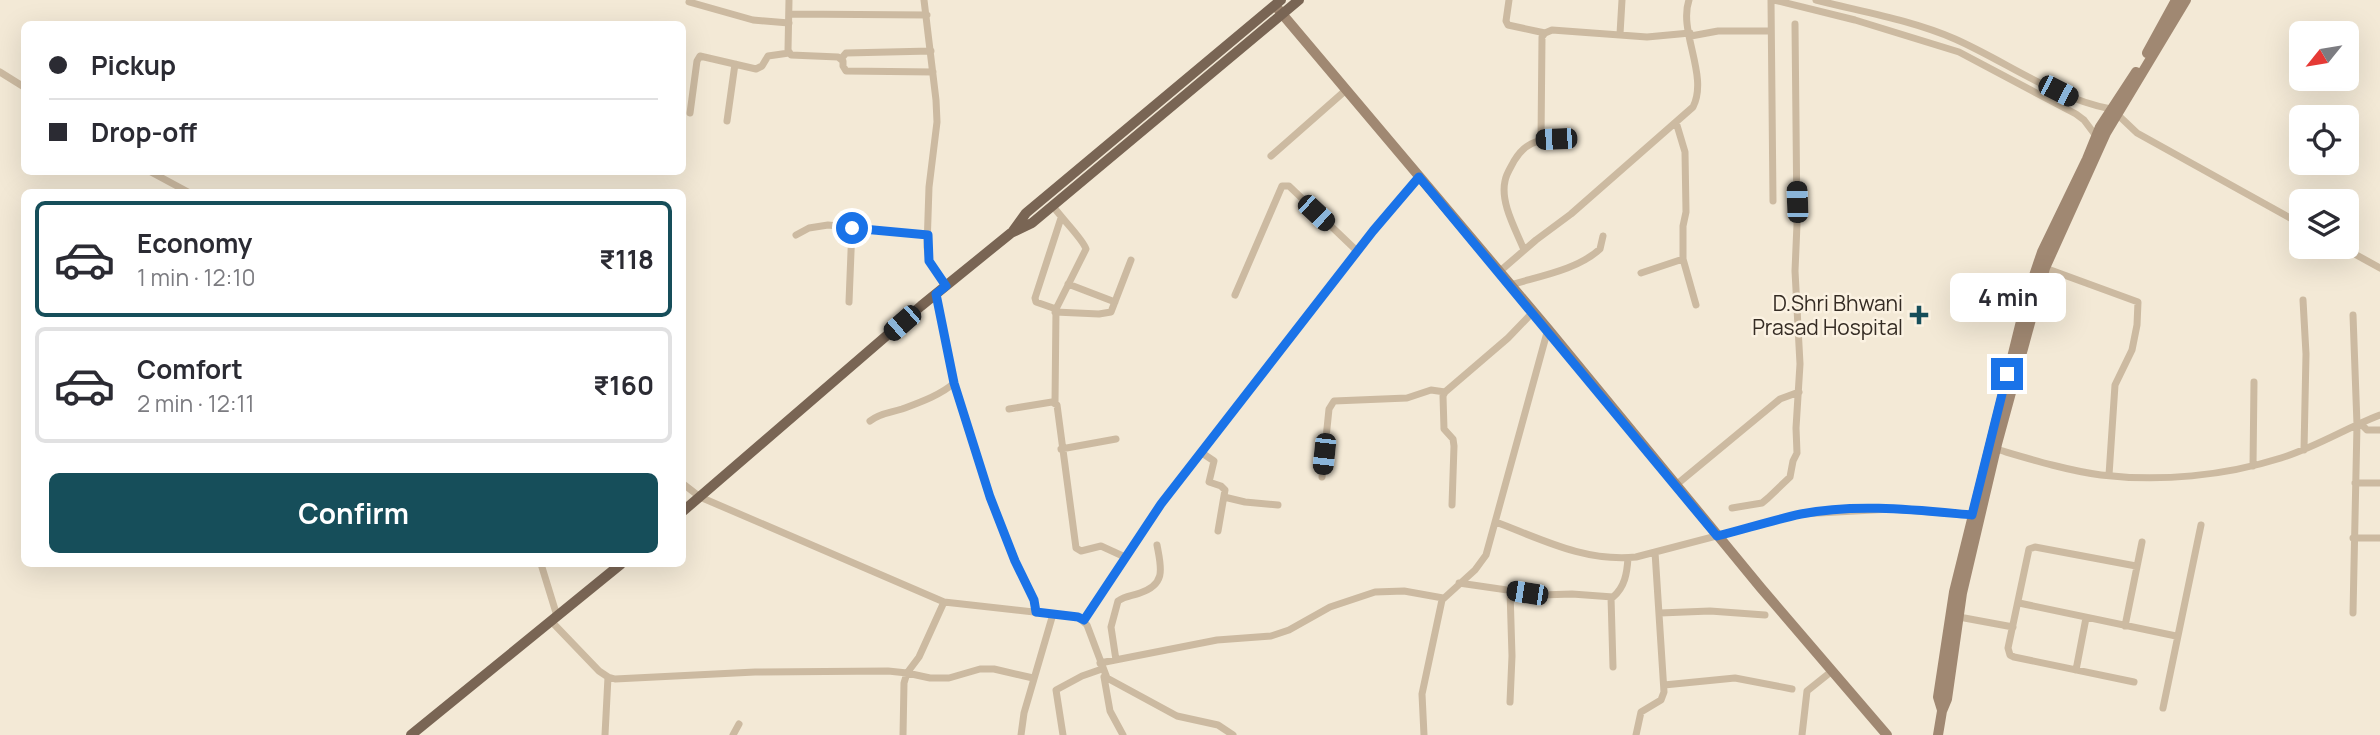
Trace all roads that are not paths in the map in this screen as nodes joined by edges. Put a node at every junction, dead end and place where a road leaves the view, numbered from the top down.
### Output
1 (789, 0) edge
2 (924, 0) edge
3 (1299, 0) edge
4 (1509, 0) edge
5 (1622, 0) edge
6 (1689, 0) edge
7 (1773, 0) edge
8 (1816, 0) edge
9 (2176, 0) edge
10 (2186, 0) edge
11 (689, 2) dead end
12 (1275, 6) edge
13 (789, 14) junction
14 (927, 15) junction
15 (789, 23) junction
16 (1795, 24) dead end
17 (1771, 31) junction
18 (1545, 33) junction
19 (1620, 34) junction
20 (1690, 35) junction
21 (931, 51) junction
22 (789, 53) junction
23 (841, 58) junction
24 (735, 64) junction
25 (0, 72) edge
26 (933, 72) junction
27 (21, 85) edge
28 (1346, 90) junction
29 (690, 113) dead end
30 (2112, 115) junction
31 (727, 121) dead end
32 (1676, 122) junction
33 (2101, 132) junction
34 (1556, 139) dead end
35 (1541, 140) junction
36 (1272, 156) dead end
37 (157, 175) edge
38 (1419, 177) junction
39 (182, 189) edge
40 (1773, 201) dead end
41 (1053, 206) junction
42 (1061, 218) junction
43 (2289, 218) edge
44 (852, 228) junction
45 (1011, 233) junction
46 (796, 235) dead end
47 (928, 235) junction
48 (1603, 236) dead end
49 (1524, 250) junction
50 (1357, 251) junction
51 (2359, 256) edge
52 (1683, 259) junction
53 (1131, 260) dead end
54 (2045, 268) junction
55 (2380, 268) edge
56 (1499, 272) junction
57 (1640, 274) dead end
58 (1068, 284) junction
59 (1510, 285) junction
60 (946, 286) junction
61 (936, 294) junction
62 (1235, 295) dead end
63 (2303, 300) dead end
64 (849, 302) dead end
65 (1115, 302) junction
66 (1696, 305) dead end
67 (1055, 310) junction
68 (1533, 312) junction
69 (2353, 315) dead end
70 (1548, 329) junction
71 (2254, 382) dead end
72 (954, 383) junction
73 (1445, 391) junction
74 (1799, 392) junction
75 (1055, 403) junction
76 (1009, 409) dead end
77 (2380, 415) edge
78 (870, 421) dead end
79 (2359, 424) junction
80 (2380, 430) edge
81 (1116, 439) dead end
82 (1061, 449) junction
83 (1996, 449) junction
84 (2304, 450) junction
85 (1202, 453) junction
86 (2253, 466) junction
87 (2109, 475) junction
88 (1322, 477) dead end
89 (2355, 483) junction
90 (2380, 483) edge
91 (1676, 485) junction
92 (686, 486) edge
93 (700, 497) junction
94 (1224, 497) junction
95 (1279, 505) dead end
96 (1452, 505) dead end
97 (1732, 508) dead end
98 (686, 509) edge
99 (1972, 515) junction
100 (1496, 522) junction
101 (2201, 525) dead end
102 (1218, 531) dead end
103 (1717, 536) junction
104 (2353, 538) junction
105 (2380, 538) edge
106 (2142, 542) dead end
107 (1157, 545) dead end
108 (1655, 552) junction
109 (1125, 557) junction
110 (1628, 558) junction
111 (2136, 566) junction
112 (542, 567) edge
113 (617, 567) edge
114 (1459, 583) junction
115 (1510, 591) junction
116 (1611, 597) junction
117 (1443, 598) junction
118 (944, 602) junction
119 (2019, 603) junction
120 (1036, 612) junction
121 (2353, 612) dead end
122 (1660, 613) junction
123 (1053, 614) junction
124 (1765, 615) dead end
125 (1959, 617) junction
126 (554, 618) junction
127 (2086, 618) junction
128 (1084, 620) junction
129 (2125, 626) junction
130 (2013, 627) junction
131 (2176, 636) junction
132 (1116, 660) junction
133 (1613, 667) dead end
134 (1102, 669) junction
135 (1832, 670) junction
136 (2076, 670) junction
137 (907, 673) junction
138 (608, 677) junction
139 (1033, 678) junction
140 (2134, 682) dead end
141 (1664, 685) junction
142 (1792, 689) dead end
143 (1510, 702) dead end
144 (2163, 708) dead end
145 (1942, 710) junction
146 (739, 724) dead end
147 (411, 735) edge
148 (605, 735) edge
149 (733, 735) edge
150 (903, 735) edge
151 (1021, 735) edge
152 (1063, 735) edge
153 (1124, 735) edge
154 (1233, 735) edge
155 (1424, 735) edge
156 (1636, 735) edge
157 (1801, 735) edge
158 (1887, 735) edge
159 (1938, 735) edge

1 - 13 street
2 - 14 street
3 - 12 main road
4 - 18 street
5 - 19 street
6 - 20 street
7 - 17 street
7 - 33 street
8 - 30 street
9 - 30 street
10 - 30 street
11 - 15 street
12 - 28 street
12 - 41 main road
12 - 45 main road
13 - 14 street
13 - 15 street
14 - 21 street
15 - 22 street
16 - 74 street
17 - 20 street
17 - 40 street
18 - 19 street
18 - 35 street
19 - 20 street
20 - 32 street
21 - 23 street
21 - 26 street
22 - 23 street
22 - 24 street
23 - 26 street
24 - 29 street
24 - 31 street
25 - 27 street
26 - 47 street
28 - 36 street
28 - 38 street
30 - 33 street
30 - 43 street
32 - 49 street
32 - 52 street
33 - 54 street
33 - 99 street
34 - 35 street
35 - 49 street
37 - 39 street
38 - 50 street
38 - 56 street
41 - 42 street
41 - 45 main road
42 - 58 street
42 - 67 street
44 - 46 street
44 - 47 street
44 - 64 street
45 - 60 main road
47 - 60 street
48 - 59 street
49 - 56 street
50 - 62 street
50 - 85 street
51 - 55 street
52 - 57 street
52 - 66 street
53 - 65 street
54 - 83 street
54 - 87 street
56 - 59 street
58 - 65 street
58 - 67 street
59 - 68 street
60 - 61 main road
61 - 72 street
61 - 93 main road
63 - 84 street
65 - 67 street
67 - 75 street
68 - 70 street
68 - 73 street
69 - 79 street
70 - 91 street
70 - 100 street
71 - 86 street
72 - 78 street
72 - 120 street
73 - 88 street
73 - 96 street
74 - 91 street
74 - 97 street
75 - 76 street
75 - 82 street
77 - 79 street
79 - 80 street
79 - 84 street
79 - 89 street
81 - 82 street
82 - 109 street
83 - 87 street
83 - 125 street
84 - 86 street
85 - 94 street
85 - 109 street
86 - 87 street
89 - 90 street
89 - 104 street
91 - 103 street
92 - 93 street
93 - 98 main road
93 - 118 street
94 - 95 street
94 - 102 street
99 - 103 street
99 - 145 street
100 - 110 street
100 - 114 street
101 - 131 street
103 - 108 street
103 - 135 street
104 - 105 street
104 - 121 street
106 - 111 street
107 - 132 street
108 - 110 street
108 - 122 street
109 - 128 street
110 - 116 street
111 - 119 street
111 - 129 street
112 - 126 street
113 - 126 main road
114 - 115 street
114 - 117 street
115 - 116 street
115 - 143 street
116 - 133 street
117 - 132 street
117 - 155 street
118 - 120 street
118 - 137 street
119 - 127 street
119 - 130 street
120 - 123 street
122 - 124 street
122 - 141 street
123 - 128 street
123 - 139 street
125 - 130 street
125 - 145 street
126 - 138 street
126 - 147 main road
127 - 129 street
127 - 136 street
128 - 134 street
129 - 131 street
130 - 136 street
131 - 144 street
132 - 134 street
134 - 152 street
134 - 153 street
134 - 154 street
135 - 157 street
135 - 158 street
136 - 140 street
137 - 138 street
137 - 139 street
137 - 150 street
138 - 148 street
139 - 151 street
141 - 142 street
141 - 156 street
145 - 159 street
146 - 149 street

